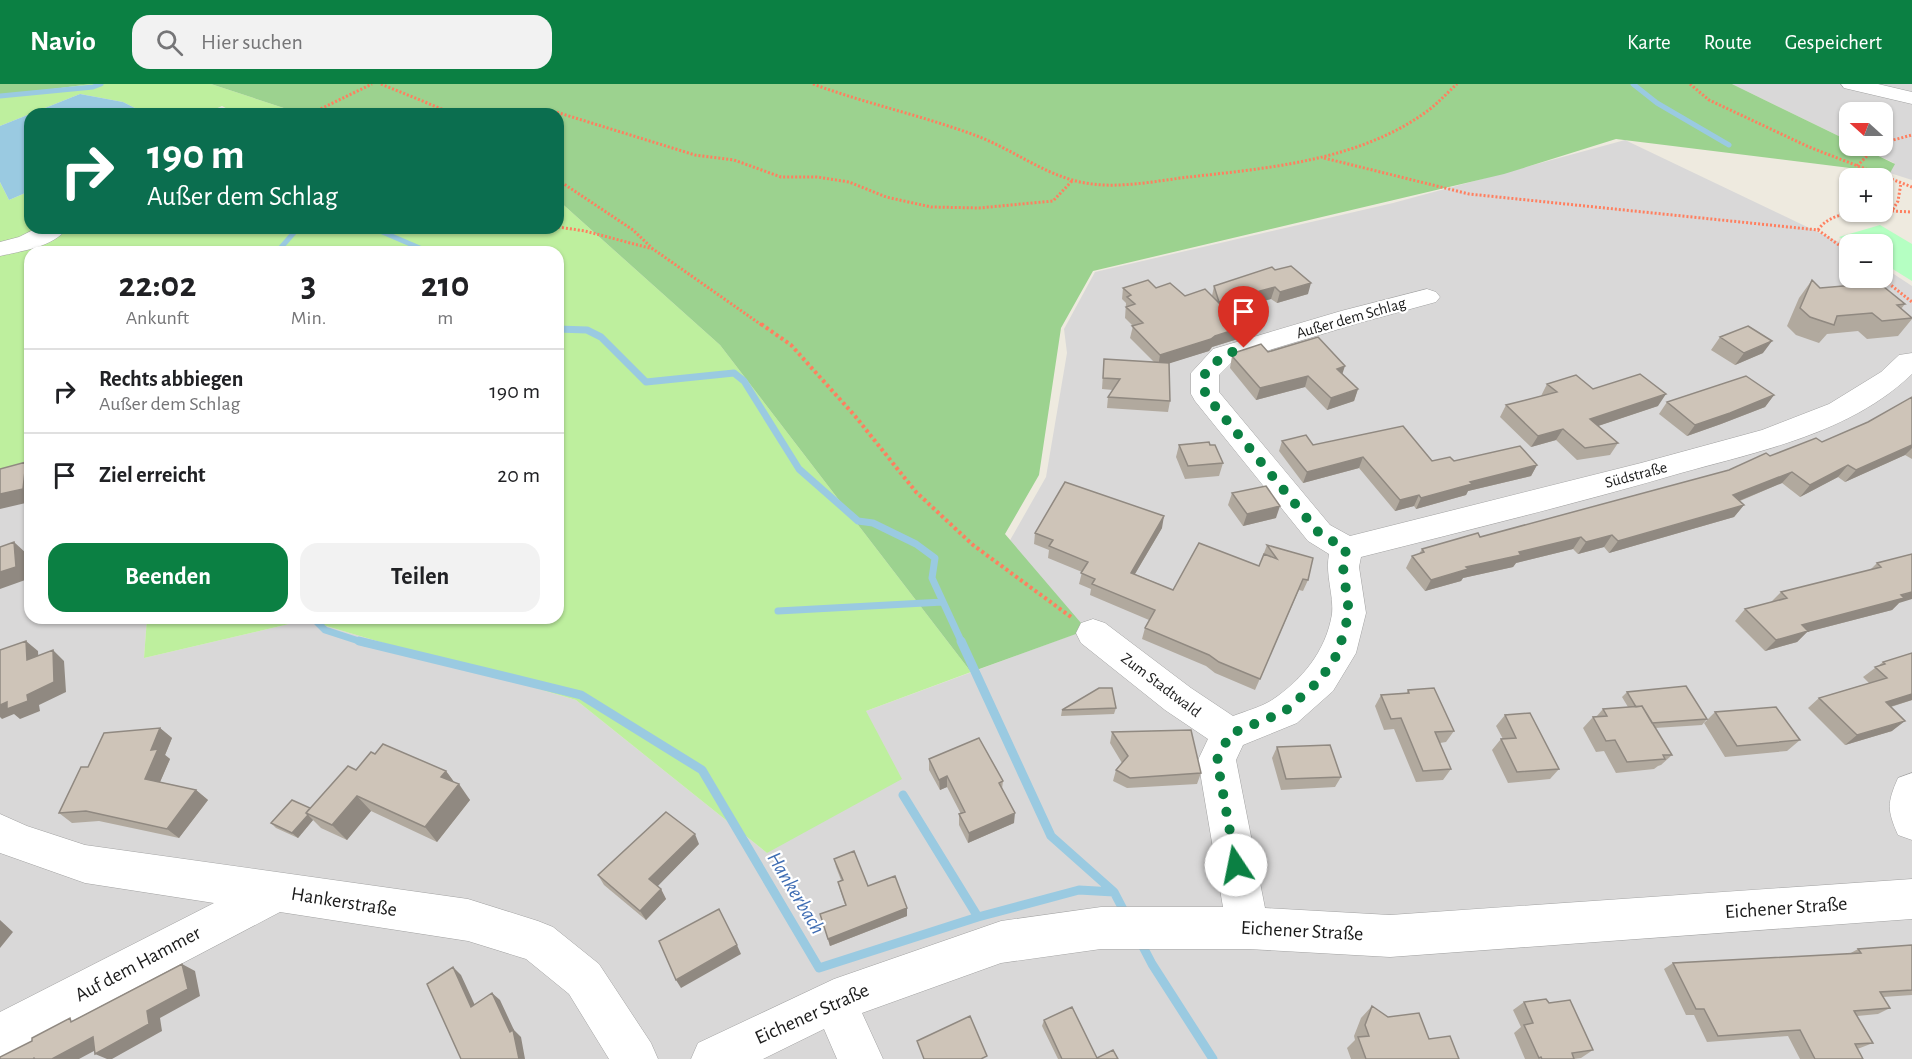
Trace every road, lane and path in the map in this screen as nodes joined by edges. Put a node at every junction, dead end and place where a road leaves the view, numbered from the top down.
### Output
1 (372, 84) edge
2 (381, 84) edge
3 (813, 84) edge
4 (1457, 84) edge
5 (1690, 84) edge
6 (1851, 84) edge
7 (1912, 98) edge
8 (322, 108) edge
9 (439, 108) edge
10 (564, 114) edge
11 (1912, 135) edge
12 (1893, 140) edge
13 (1867, 156) edge
14 (1322, 157) junction
15 (1857, 166) junction
16 (1072, 181) junction
17 (1901, 183) junction
18 (564, 184) edge
19 (1912, 187) edge
20 (1893, 209) edge
21 (1893, 211) edge
22 (1912, 212) edge
23 (1839, 217) edge
24 (564, 228) edge
25 (1818, 230) junction
26 (49, 234) edge
27 (1839, 245) edge
28 (37, 246) edge
29 (24, 248) edge
30 (0, 249) edge
31 (653, 249) junction
32 (1893, 287) edge
33 (1427, 297) dead end
34 (1912, 302) edge
35 (1909, 361) dead end
36 (1346, 549) junction
37 (1093, 633) joint
38 (1230, 734) junction
39 (1912, 790) edge
40 (1912, 822) edge
41 (0, 832) edge
42 (277, 891) junction
43 (1912, 899) edge
44 (1248, 928) junction
45 (834, 1001) junction
46 (0, 1036) edge
47 (635, 1059) edge
48 (714, 1059) edge
49 (860, 1059) edge

1 - 8 path
2 - 9 path
3 - 16 path
4 - 14 path
5 - 15 path
6 - 7 street
10 - 16 path
11 - 12 path
13 - 15 path
14 - 16 path
14 - 25 path
15 - 17 path
17 - 19 path
17 - 20 path
18 - 31 path
21 - 22 path
23 - 25 path
24 - 31 path
25 - 27 path
26 - 28 street
29 - 30 street
31 - 37 path
32 - 34 path
33 - 36 street, Außer dem Schlag
35 - 36 street, Südstraße
36 - 38 street
37 - 38 street, Zum Stadtwald
38 - 44 street
39 - 40 street
41 - 42 street, Hankerstraße
42 - 46 street, Auf dem Hammer
42 - 47 street, Hankerstraße
43 - 44 street, Eichener Straße
44 - 45 street, Eichener Straße
45 - 48 street, Eichener Straße
45 - 49 street

